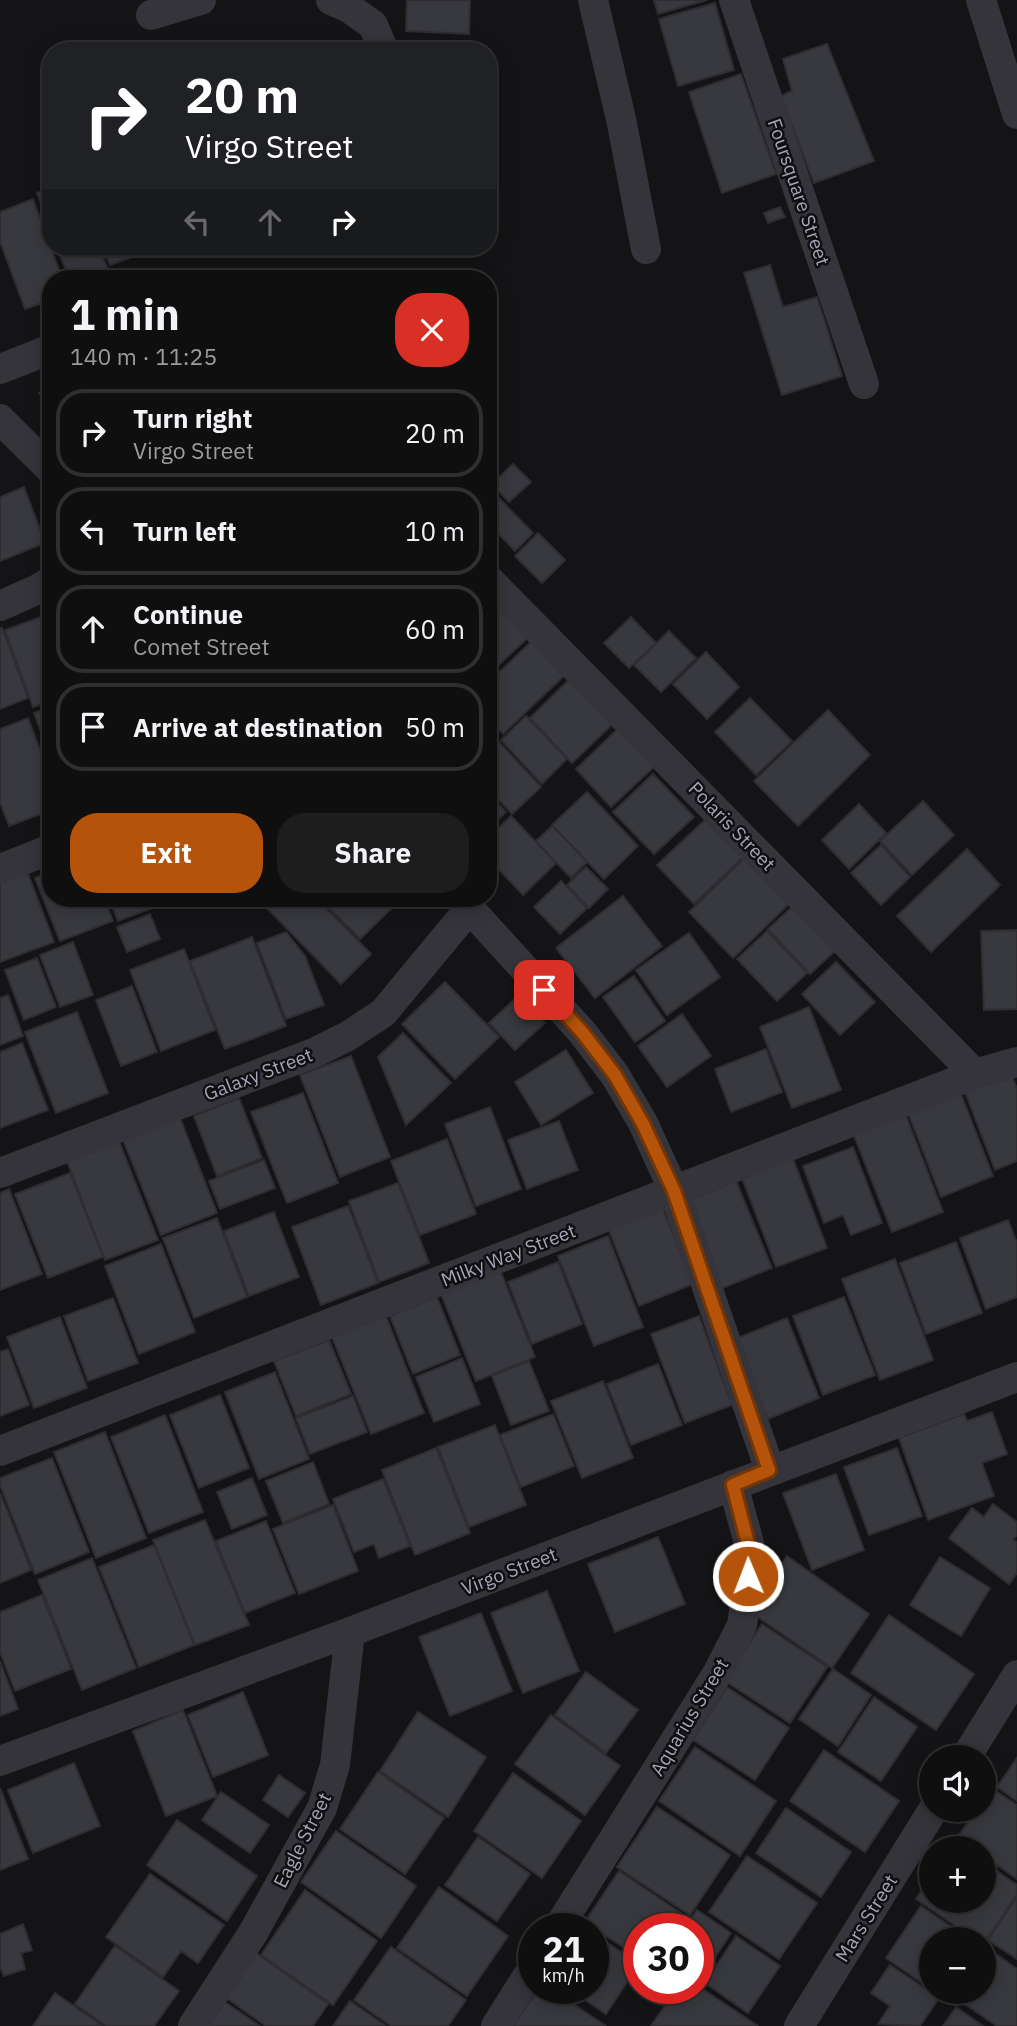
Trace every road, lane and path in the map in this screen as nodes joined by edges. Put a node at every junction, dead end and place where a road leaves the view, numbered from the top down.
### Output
1 (201, 0) edge
2 (331, 0) edge
3 (593, 0) edge
4 (734, 0) edge
5 (981, 0) edge
6 (151, 15) dead end
7 (380, 42) edge
8 (1017, 114) edge
9 (646, 248) dead end
10 (42, 353) edge
11 (0, 369) edge
12 (864, 384) dead end
13 (0, 419) edge
14 (42, 461) edge
15 (42, 587) edge
16 (497, 588) edge
17 (0, 606) edge
18 (42, 853) edge
19 (0, 869) edge
20 (462, 907) edge
21 (469, 907) edge
22 (1017, 1062) edge
23 (975, 1074) junction
24 (0, 1173) edge
25 (674, 1191) junction
26 (1017, 1377) edge
27 (0, 1451) edge
28 (769, 1470) junction
29 (733, 1485) junction
30 (350, 1632) junction
31 (1017, 1675) edge
32 (973, 1745) edge
33 (0, 1761) edge
34 (926, 1822) edge
35 (567, 1913) edge
36 (518, 1991) edge
37 (193, 2026) edge
38 (496, 2026) edge
39 (799, 2026) edge

1 - 6 street
2 - 7 street
3 - 9 street
4 - 12 street, Foursquare Street
5 - 8 street
10 - 11 street
13 - 14 street
15 - 17 street
16 - 23 street, Polaris Street
18 - 19 street
20 - 24 street, Galaxy Street
21 - 25 street
22 - 23 street, Milky Way Street
23 - 25 street, Milky Way Street
25 - 27 street, Milky Way Street
25 - 28 street
26 - 28 street, Virgo Street
28 - 29 street, Virgo Street
29 - 30 street, Virgo Street
29 - 35 street, Aquarius Street
30 - 33 street, Virgo Street
30 - 37 street, Eagle Street
31 - 32 street
34 - 39 street, Mars Street
36 - 38 street

